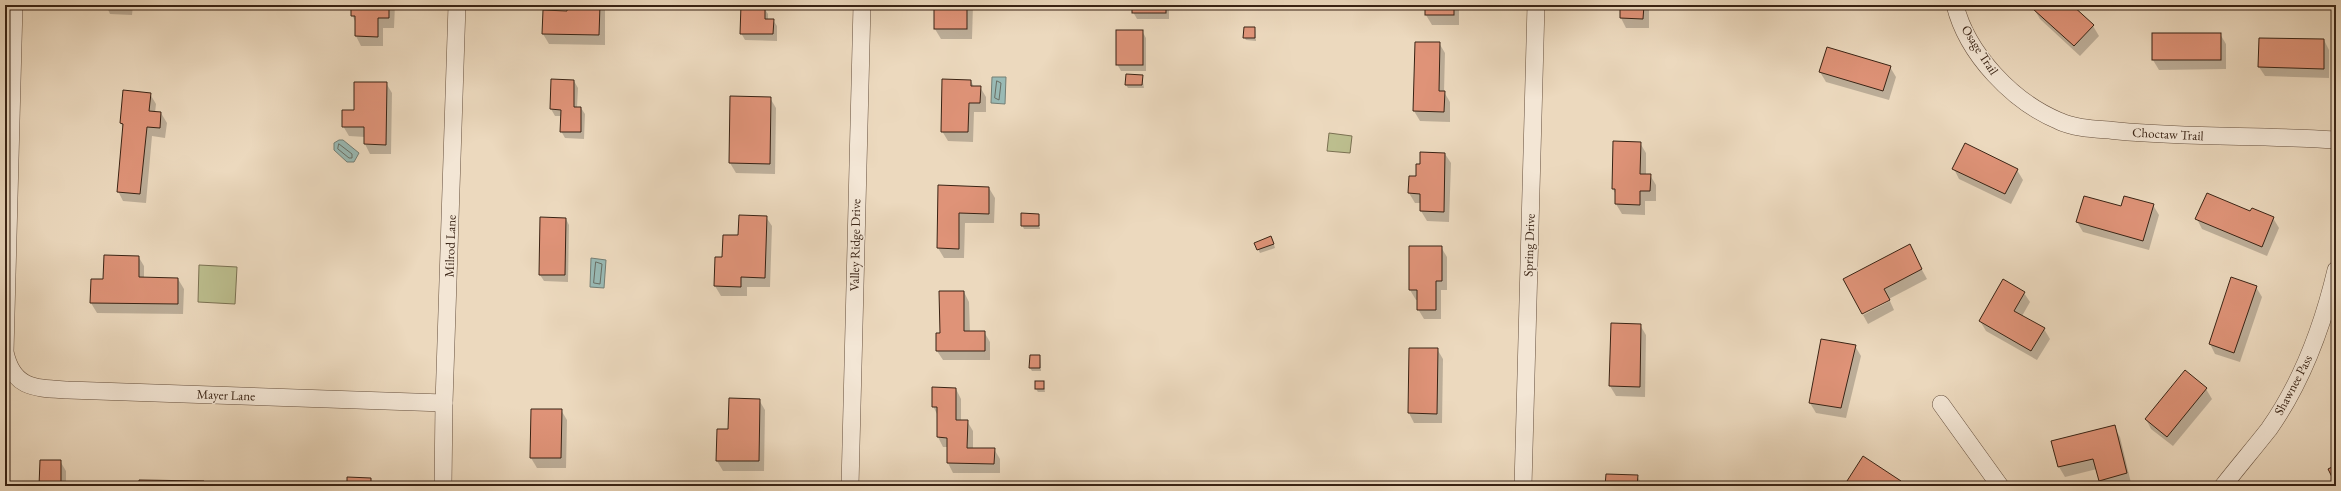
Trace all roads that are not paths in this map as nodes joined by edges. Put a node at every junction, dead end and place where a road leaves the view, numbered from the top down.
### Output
1 (14, 5) edge
2 (457, 5) edge
3 (862, 5) edge
4 (1536, 5) edge
5 (1955, 5) edge
6 (2010, 91) joint
7 (2336, 140) edge
8 (2336, 270) edge
9 (444, 403) junction
10 (1941, 404) dead end
11 (443, 486) edge
12 (850, 486) edge
13 (1523, 486) edge
14 (2000, 486) edge
15 (2223, 486) edge

1 - 9 street, Mayer Lane
2 - 9 street, Milrod Lane
3 - 12 street, Valley Ridge Drive
4 - 13 street, Spring Drive
5 - 6 street, Osage Trail
6 - 7 street, Choctaw Trail
8 - 15 street, Shawnee Pass
9 - 11 street, Milrod Lane
10 - 14 street

